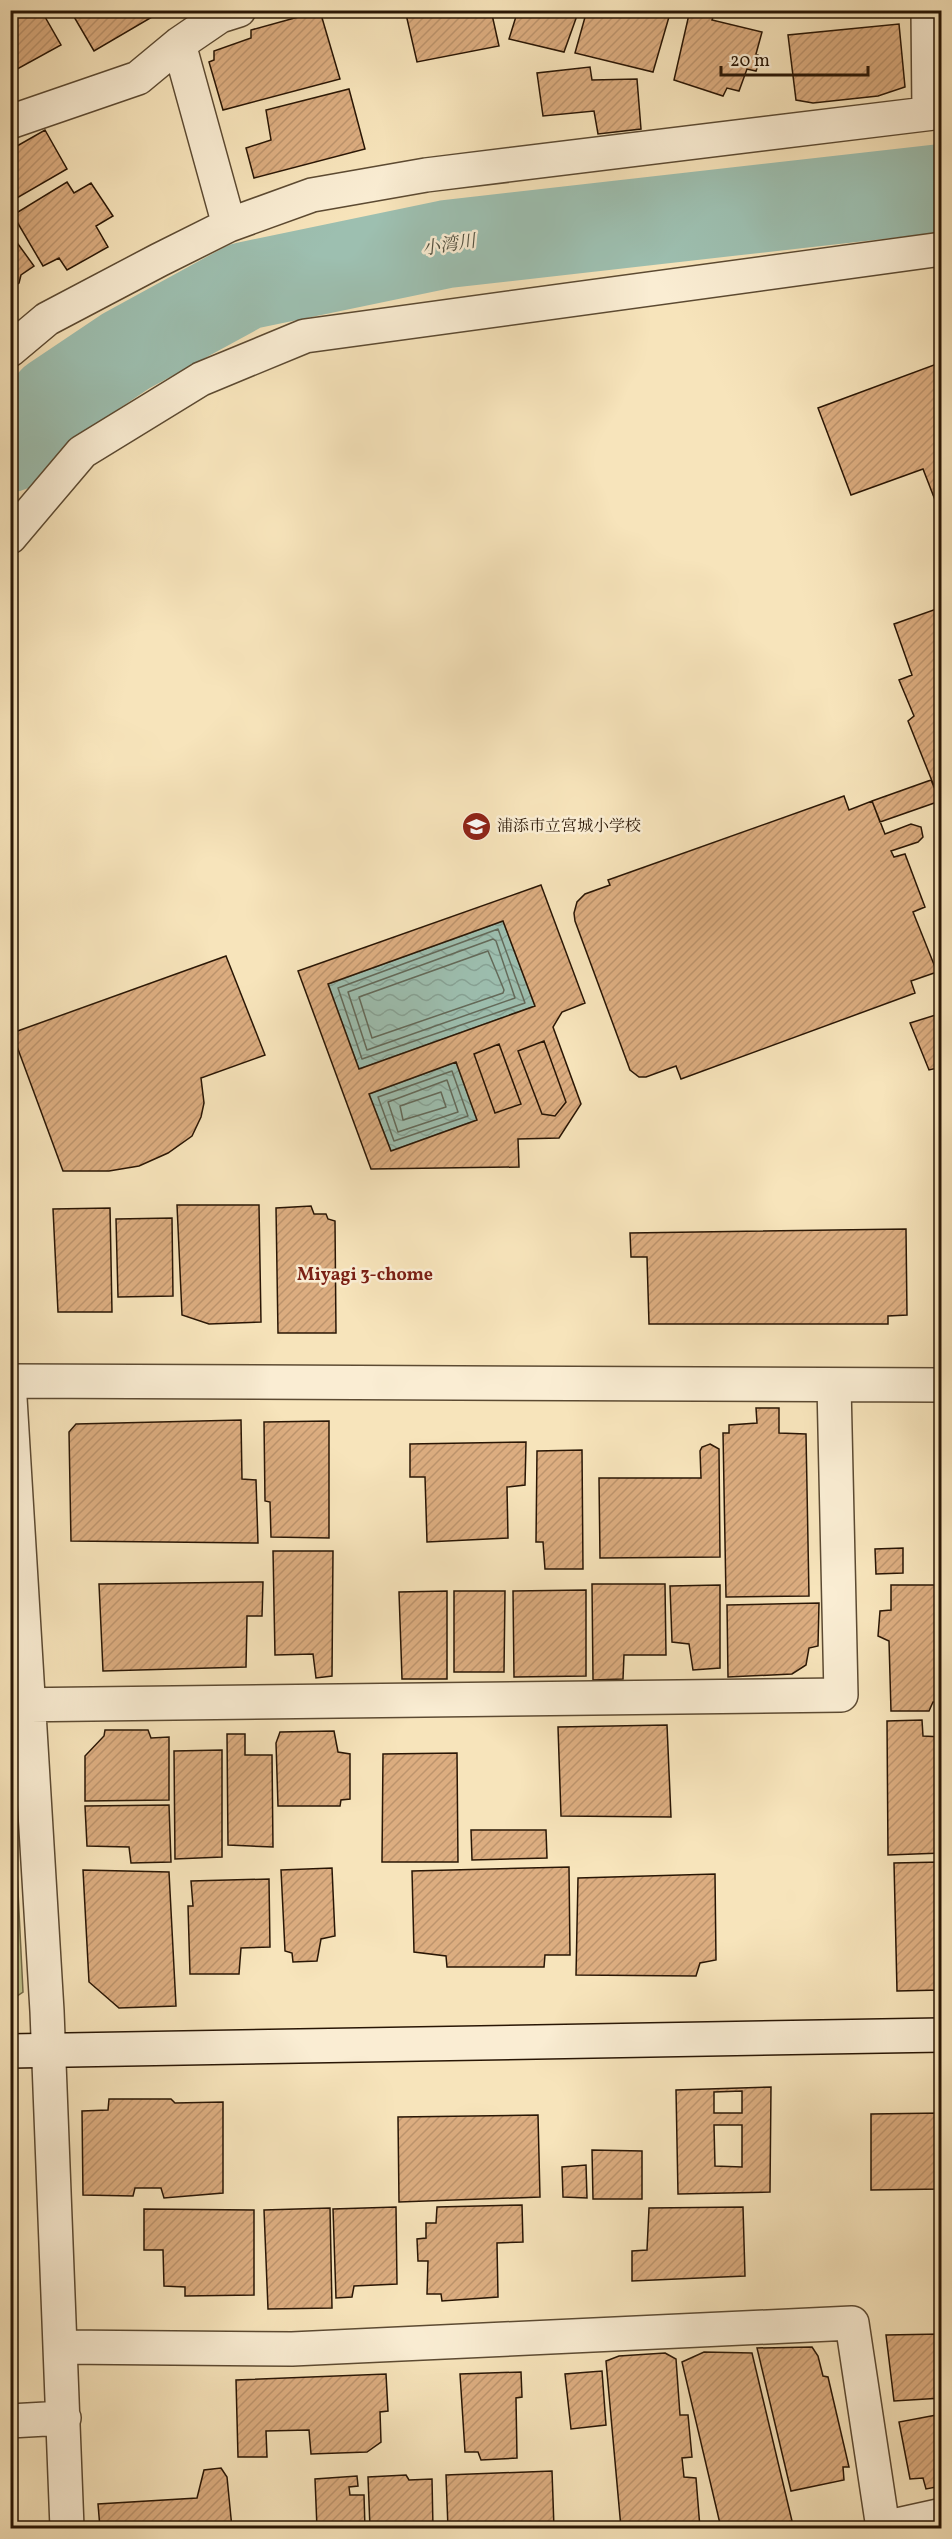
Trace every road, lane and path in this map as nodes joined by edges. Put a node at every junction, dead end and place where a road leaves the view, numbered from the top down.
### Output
1 (239, 10) edge
2 (928, 10) edge
3 (179, 44) junction
4 (935, 112) edge
5 (10, 122) edge
6 (230, 225) junction
7 (942, 249) edge
8 (10, 350) edge
9 (10, 537) edge
10 (10, 1382) edge
11 (834, 1385) junction
12 (942, 1385) edge
13 (10, 1398) edge
14 (19, 1705) edge
15 (942, 2035) edge
16 (48, 2049) junction
17 (10, 2051) edge
18 (62, 2347) junction
19 (64, 2418) junction
20 (10, 2421) edge
21 (942, 2515) edge
22 (883, 2528) edge
23 (68, 2529) edge

1 - 3 street
2 - 4 street
3 - 5 street
3 - 6 street
4 - 6 street
6 - 8 street
7 - 9 street
10 - 11 street
11 - 12 street
11 - 14 street
13 - 14 street
14 - 16 street
15 - 16 street
16 - 17 street
16 - 18 street
18 - 19 street
18 - 22 street
19 - 20 street
19 - 23 street
21 - 22 street

